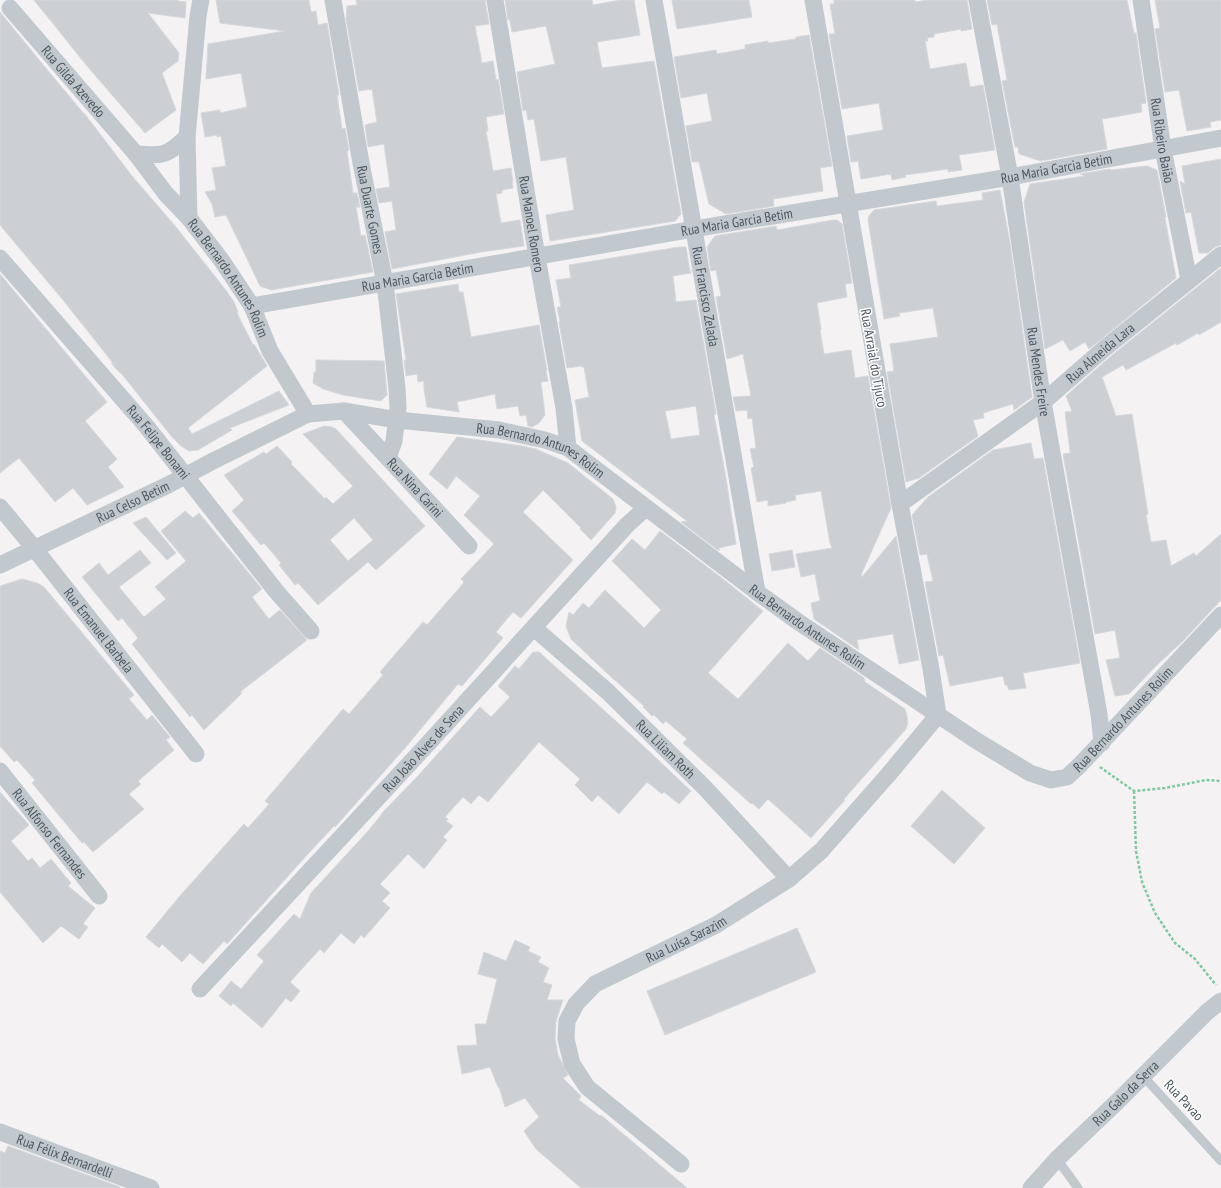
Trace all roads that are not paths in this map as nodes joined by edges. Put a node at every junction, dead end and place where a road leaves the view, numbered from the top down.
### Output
1 (201, 0) edge
2 (333, 0) edge
3 (495, 0) edge
4 (654, 0) edge
5 (813, 0) edge
6 (977, 0) edge
7 (1141, 0) edge
8 (10, 8) dead end
9 (187, 137) junction
10 (1221, 138) edge
11 (1163, 149) junction
12 (136, 154) junction
13 (1010, 177) junction
14 (847, 204) junction
15 (189, 218) junction
16 (694, 228) junction
17 (1221, 255) edge
18 (537, 257) junction
19 (0, 258) edge
20 (1189, 280) junction
21 (385, 283) junction
22 (252, 306) junction
23 (1042, 402) junction
24 (344, 411) junction
25 (308, 414) junction
26 (397, 420) junction
27 (568, 448) junction
28 (388, 458) junction
29 (184, 476) junction
30 (900, 504) junction
31 (0, 507) edge
32 (646, 508) junction
33 (469, 546) dead end
34 (34, 548) junction
35 (0, 565) edge
36 (757, 592) junction
37 (1221, 615) edge
38 (534, 628) junction
39 (311, 631) dead end
40 (938, 715) junction
41 (1102, 743) junction
42 (196, 754) dead end
43 (0, 771) edge
44 (789, 879) junction
45 (99, 896) dead end
46 (200, 989) dead end
47 (1221, 1001) edge
48 (1143, 1076) junction
49 (0, 1132) edge
50 (1056, 1159) junction
51 (1221, 1161) edge
52 (681, 1164) dead end
53 (151, 1188) edge
54 (1031, 1188) edge
55 (1078, 1188) edge

1 - 9 street, Rua Bernardo Antunes Rolim
2 - 21 street, Rua Duarte Gomes
3 - 18 street, Rua Manoel Romero
4 - 16 street, Rua Francisco Zelada
5 - 14 street, Rua Arraial do Tijuco
6 - 13 street, Rua Mendes Freire
7 - 11 street, Rua Ribeiro Baião
8 - 12 street, Rua Gilda Azevedo
9 - 12 street
9 - 15 street, Rua Bernardo Antunes Rolim
10 - 11 street, Rua Maria Garcia Betim
11 - 13 street, Rua Maria Garcia Betim
11 - 20 street, Rua Ribeiro Baião
12 - 15 street, Rua Gilda Azevedo
13 - 14 street, Rua Maria Garcia Betim
13 - 23 street, Rua Mendes Freire
14 - 16 street, Rua Maria Garcia Betim
14 - 30 street, Rua Arraial do Tijuco
15 - 22 street, Rua Bernardo Antunes Rolim
16 - 18 street, Rua Maria Garcia Betim
16 - 36 street, Rua Francisco Zelada
17 - 20 street, Rua Almeida Lara
18 - 21 street, Rua Maria Garcia Betim
18 - 27 street, Rua Manoel Romero
19 - 29 street, Rua Felipe Bonami
20 - 23 street, Rua Almeida Lara
21 - 22 street, Rua Maria Garcia Betim
21 - 26 street, Rua Duarte Gomes
22 - 25 street, Rua Bernardo Antunes Rolim
23 - 30 street, Rua Almeida Lara
23 - 41 street, Rua Mendes Freire
24 - 25 street, Rua Bernardo Antunes Rolim
24 - 26 street, Rua Bernardo Antunes Rolim
24 - 28 street
25 - 29 street, Rua Celso Betim
26 - 27 street, Rua Bernardo Antunes Rolim
26 - 28 street, Rua Nina Carini
27 - 32 street, Rua Bernardo Antunes Rolim
28 - 33 street, Rua Nina Carini
29 - 34 street, Rua Celso Betim
29 - 39 street, Rua Felipe Bonami
30 - 40 street, Rua Arraial do Tijuco
31 - 34 street, Rua Emanuel Barbela
32 - 36 street, Rua Bernardo Antunes Rolim
32 - 38 street, Rua João Alves de Sena
34 - 35 street, Rua Celso Betim
34 - 42 street, Rua Emanuel Barbela
36 - 40 street, Rua Bernardo Antunes Rolim
37 - 41 street, Rua Bernardo Antunes Rolim
38 - 44 street, Rua Liliam Roth
38 - 46 street, Rua João Alves de Sena
40 - 41 street, Rua Bernardo Antunes Rolim
40 - 44 street, Rua Luísa Sarazim
43 - 45 street, Rua Alfonso Fernandes
44 - 52 street, Rua Luísa Sarazim
47 - 48 street, Rua Galo da Serra
48 - 50 street, Rua Galo da Serra
48 - 51 lane, Rua Pavao
49 - 53 street, Rua Félix Bernardelli
50 - 54 street, Rua Galo da Serra
50 - 55 lane

